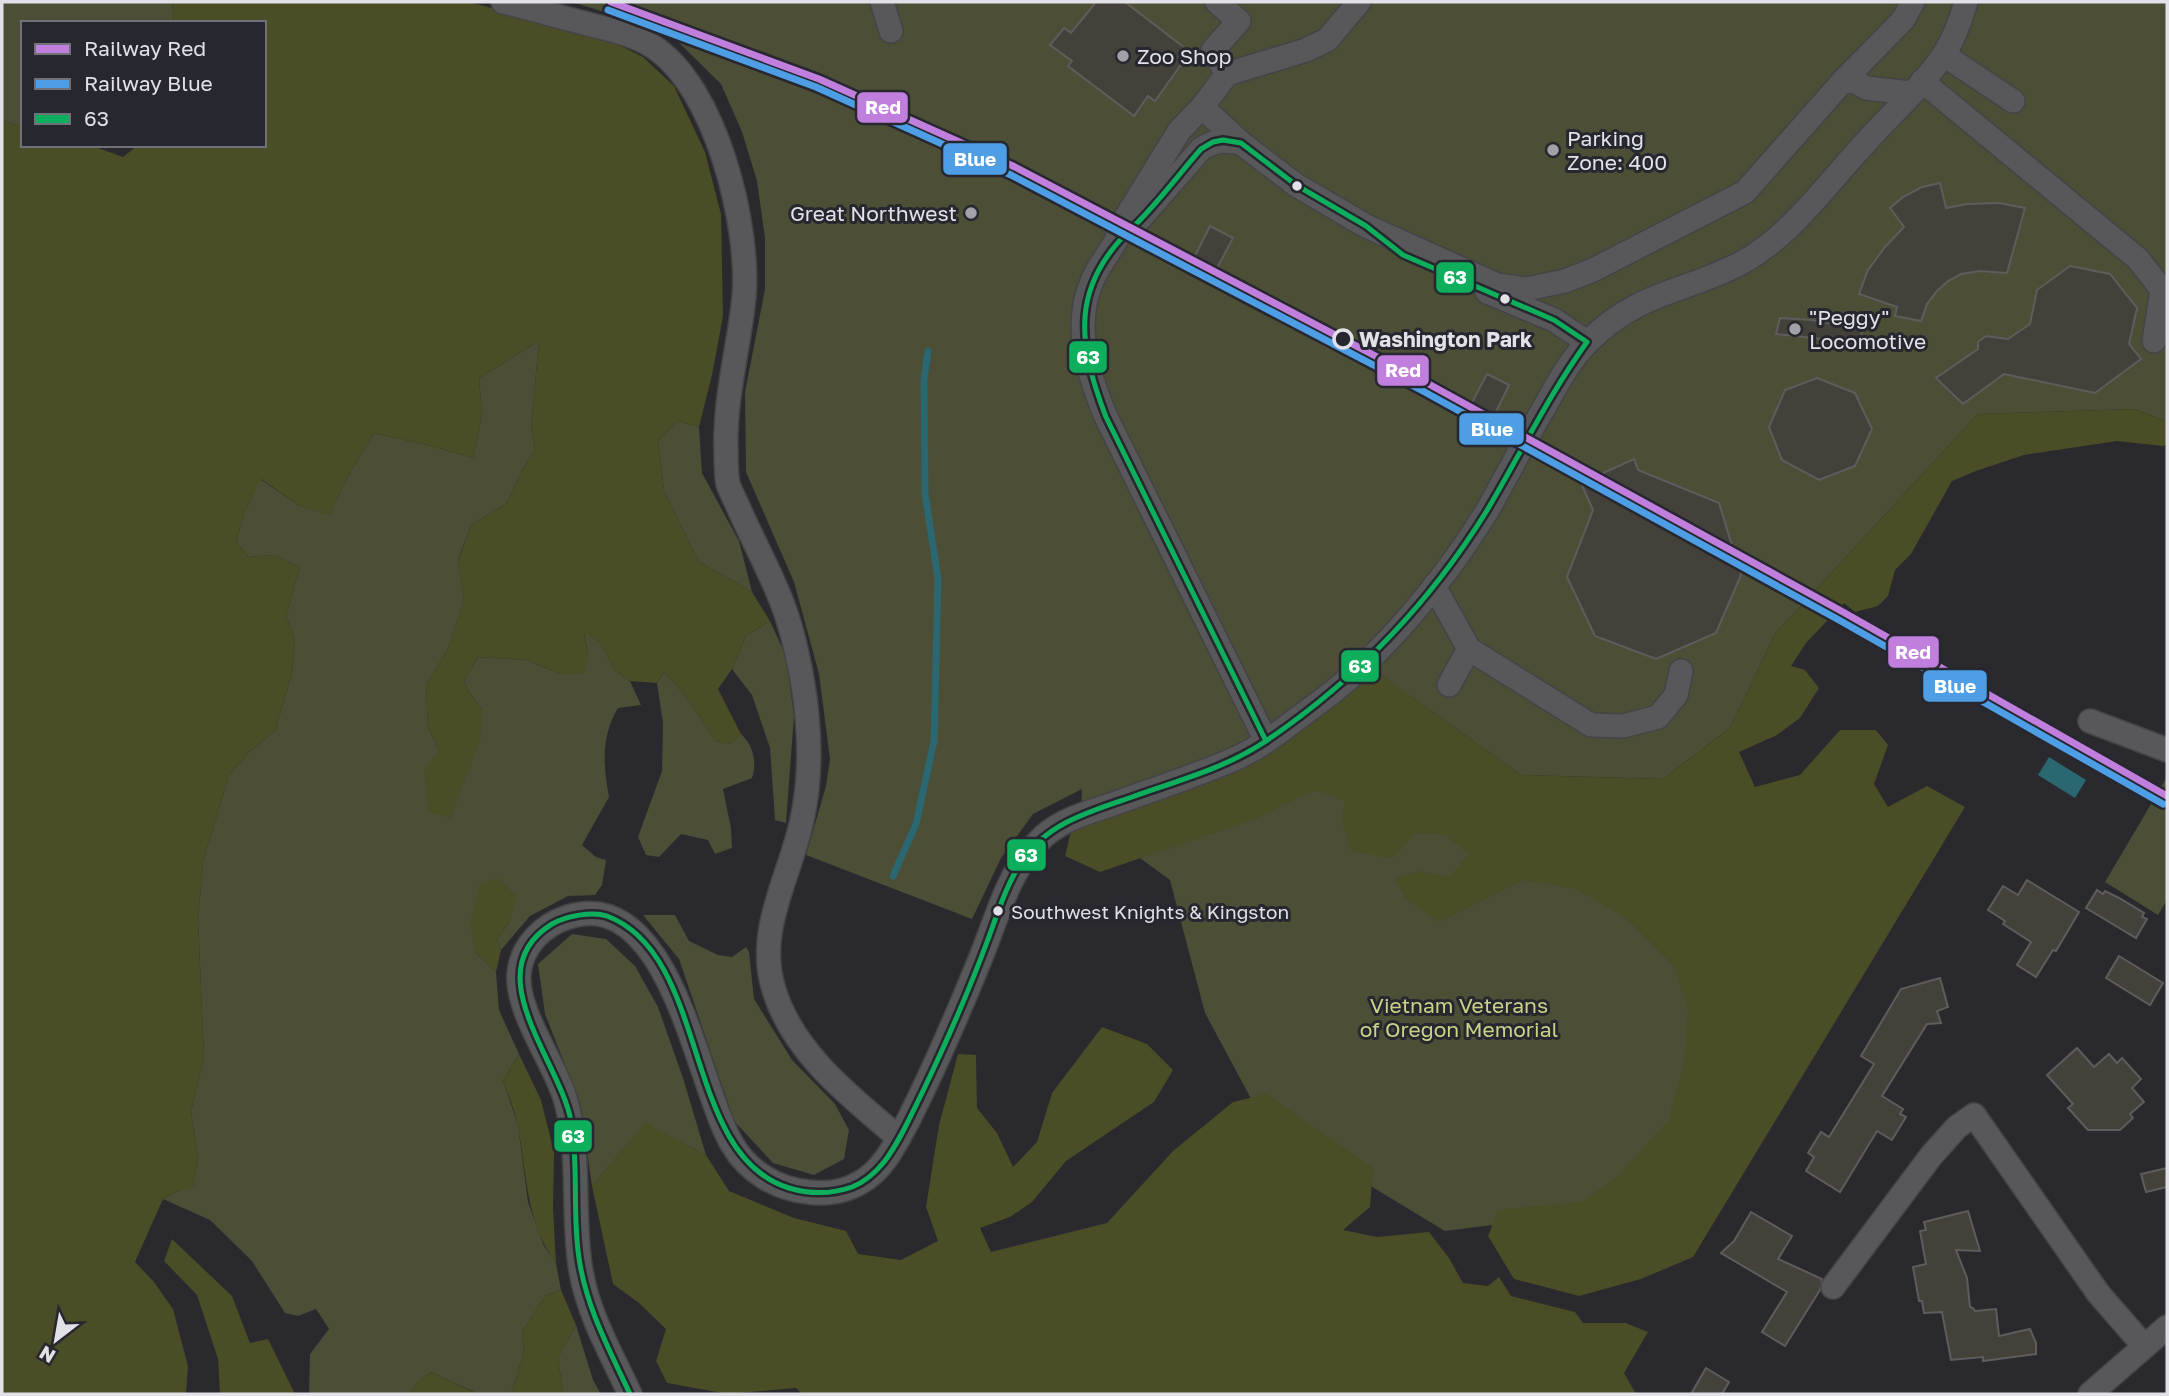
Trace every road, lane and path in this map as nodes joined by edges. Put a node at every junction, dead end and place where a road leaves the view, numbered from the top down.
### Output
1 (503, 2) edge
2 (882, 2) edge
3 (1217, 2) edge
4 (1359, 2) edge
5 (1913, 2) edge
6 (1966, 2) edge
7 (891, 31) dead end
8 (1944, 55) junction
9 (1227, 74) junction
10 (1843, 80) junction
11 (1917, 87) junction
12 (1866, 88) junction
13 (2013, 101) dead end
14 (1202, 107) junction
15 (1882, 124) junction
16 (1241, 143) junction
17 (1366, 226) junction
18 (1120, 235) junction
19 (2154, 341) dead end
20 (1587, 342) junction
21 (1433, 586) junction
22 (1469, 649) junction
23 (1681, 671) dead end
24 (1449, 685) dead end
25 (2090, 721) dead end
26 (1265, 741) junction
27 (2167, 750) edge
28 (899, 1138) junction
29 (1833, 1286) dead end
30 (2160, 1334) edge
31 (631, 1394) edge
32 (2090, 1394) edge

1 - 28 street
2 - 7 street
3 - 9 street
4 - 9 street
5 - 10 street
6 - 8 street
8 - 11 street
8 - 13 street
9 - 14 street
10 - 12 street
10 - 17 street
11 - 12 street
11 - 15 street
11 - 19 street
12 - 15 street
14 - 16 street
14 - 18 street
15 - 20 street
16 - 17 street
16 - 18 street
17 - 20 street
18 - 26 street
20 - 21 street
21 - 22 street
21 - 26 street
22 - 23 street
22 - 24 street
25 - 27 street
26 - 28 street
28 - 31 street
29 - 30 street
30 - 32 street

